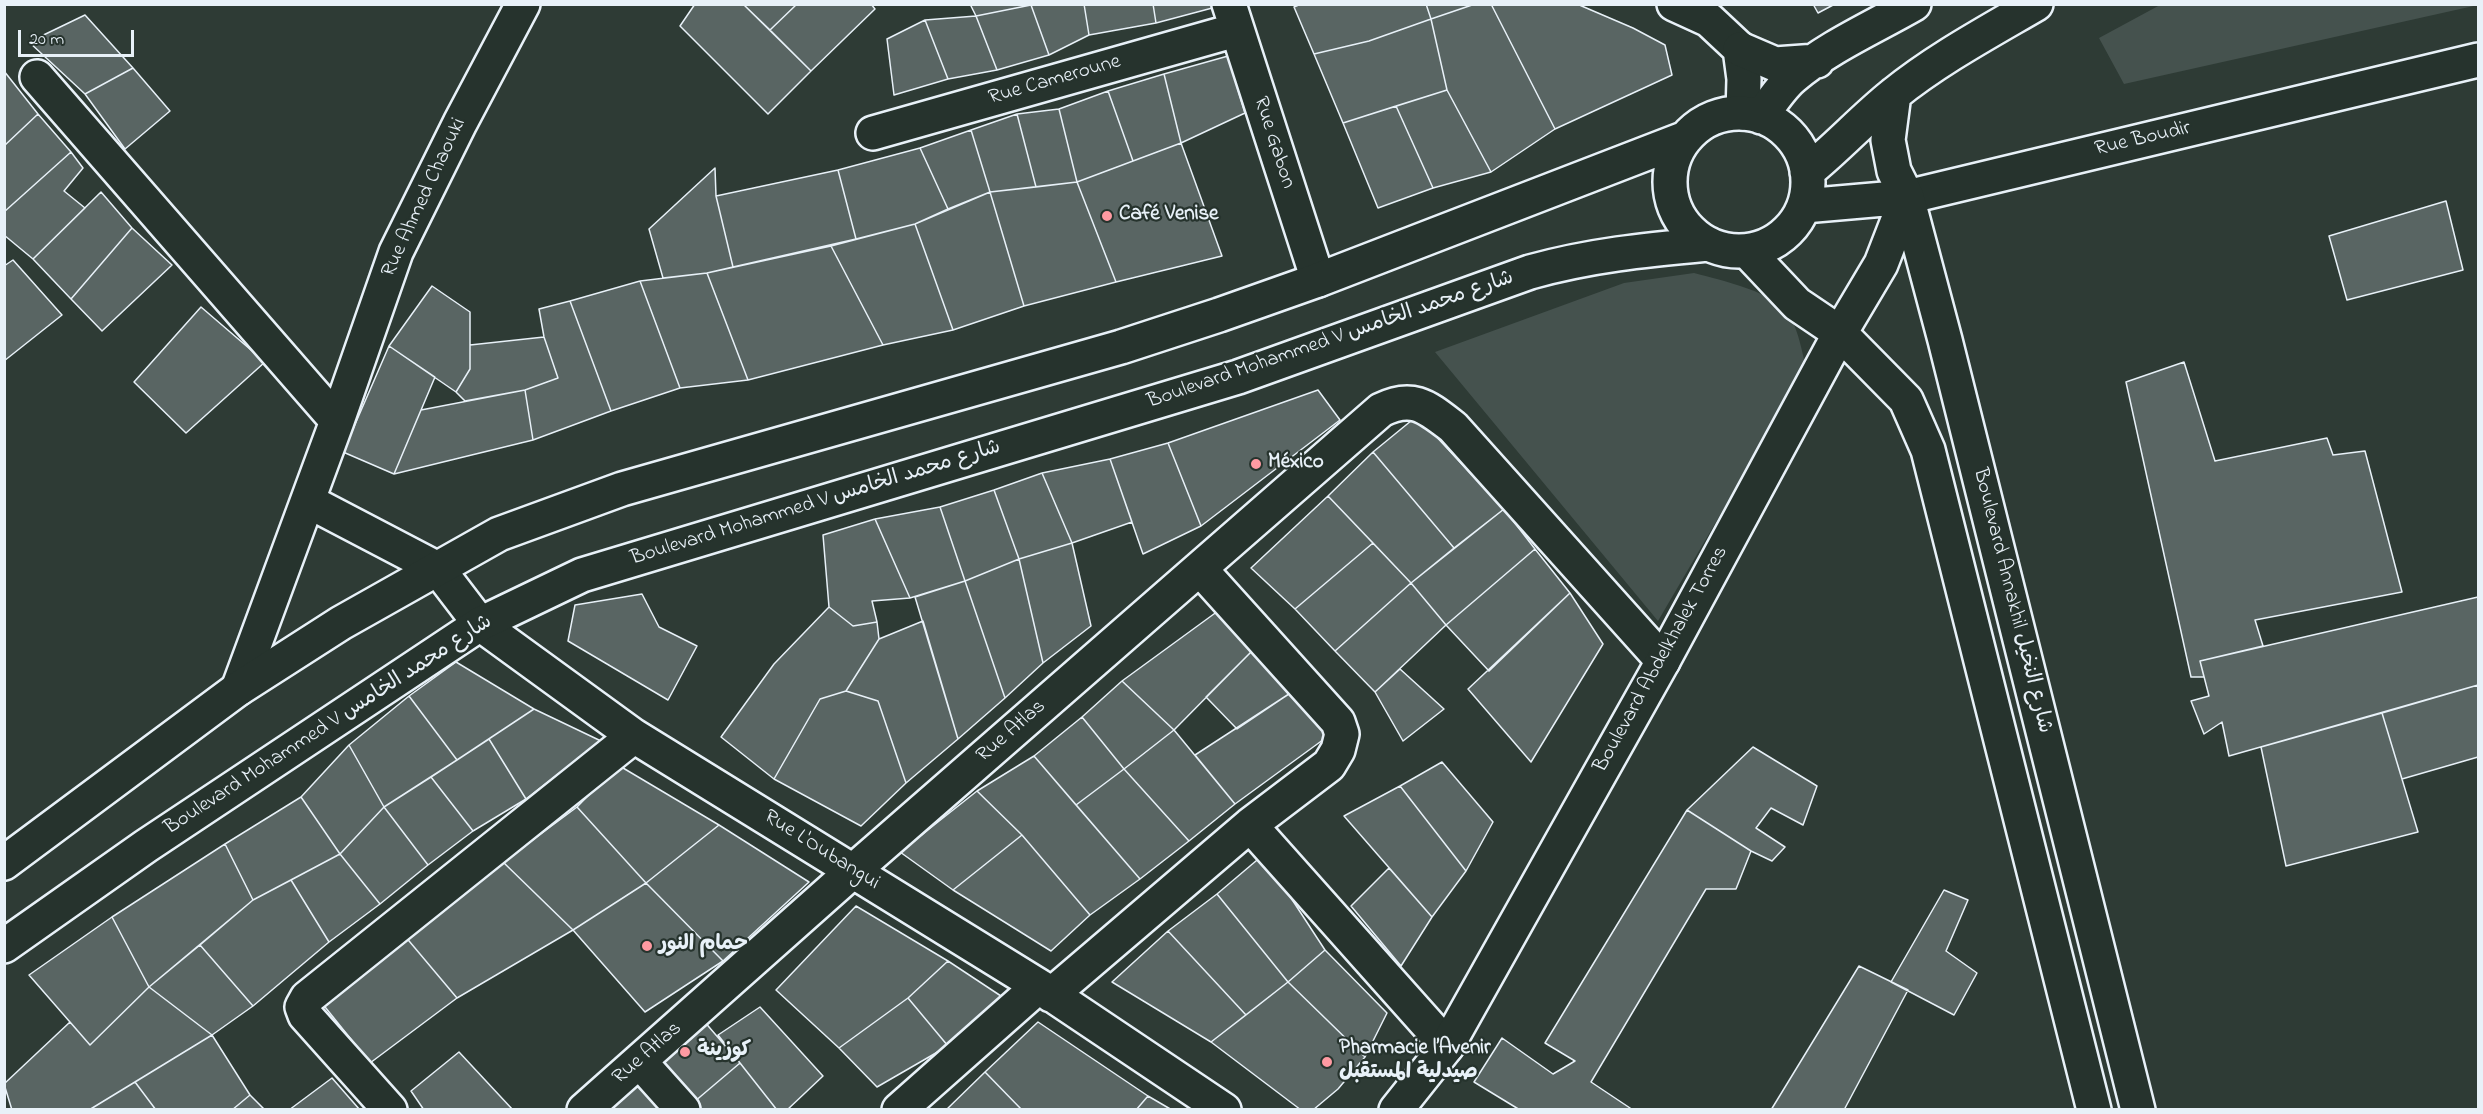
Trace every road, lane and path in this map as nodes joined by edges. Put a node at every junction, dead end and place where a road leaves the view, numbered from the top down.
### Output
1 (523, 4) edge
2 (1674, 4) edge
3 (1914, 4) edge
4 (2036, 4) edge
5 (1233, 17) edge
6 (1740, 49) junction
7 (2478, 60) edge
8 (1817, 61) junction
9 (37, 77) dead end
10 (1894, 94) junction
11 (1752, 115) junction
12 (873, 133) dead end
13 (1686, 138) junction
14 (1807, 172) junction
15 (1907, 197) junction
16 (1804, 206) junction
17 (1708, 244) junction
18 (1748, 251) junction
19 (1318, 280) junction
20 (1840, 333) junction
21 (337, 422) junction
22 (308, 501) junction
23 (438, 568) junction
24 (1200, 569) junction
25 (480, 624) junction
26 (1663, 661) junction
27 (238, 689) junction
28 (634, 736) junction
29 (1250, 825) junction
30 (4, 863) edge
31 (853, 871) junction
32 (4, 946) edge
33 (1045, 990) junction
34 (1447, 1046) junction
35 (640, 1062) junction
36 (390, 1110) edge
37 (584, 1110) edge
38 (683, 1110) edge
39 (899, 1110) edge
40 (1224, 1110) edge
41 (1396, 1110) edge
42 (2094, 1110) edge
43 (2138, 1110) edge

1 - 21 main road, Rue Ahmed Chaouki
2 - 6 main road
3 - 8 main road
4 - 10 main road
5 - 12 main road, Rue Cameroune
5 - 19 main road, Rue Gabon
6 - 8 main road
6 - 11 main road
7 - 15 main road, Rue Boudir
8 - 11 main road
9 - 21 main road
10 - 14 main road
10 - 15 main road, Boulevard Annakhil شارع النخيل
11 - 13 main road
11 - 14 main road
13 - 17 main road
13 - 19 main road
14 - 16 main road
15 - 16 main road, Rue Boudir
15 - 20 main road, Boulevard Abdelkhalek Torres
15 - 43 main road, Boulevard Annakhil شارع النخيل
16 - 18 main road
17 - 18 main road
17 - 25 main road, Boulevard Mohammed V شارع محمد الخامس
18 - 20 main road, Boulevard Annakhil شارع النخيل
19 - 23 main road
20 - 26 main road, Boulevard Abdelkhalek Torres
20 - 42 main road, Boulevard Annakhil شارع النخيل
21 - 22 main road, Rue Ahmed Chaouki
22 - 23 main road
22 - 27 main road, Rue Ahmed Chaouki
23 - 25 main road, Rue L'Oubangui
23 - 27 main road
24 - 26 main road, Rue Atlas
24 - 29 main road
24 - 31 main road, Rue Atlas
25 - 28 main road, Rue L'Oubangui
25 - 32 main road, Boulevard Mohammed V شارع محمد الخامس
26 - 34 main road, Boulevard Abdelkhalek Torres
27 - 30 main road
28 - 31 main road, Rue L'Oubangui
28 - 36 main road
29 - 33 main road
29 - 34 main road
31 - 33 main road, Rue L'Oubangui
31 - 35 main road, Rue Atlas
33 - 39 main road
33 - 40 main road, Rue L'Oubangui
34 - 41 main road, Boulevard Abdelkhalek Torres
35 - 37 main road, Rue Atlas
35 - 38 main road

